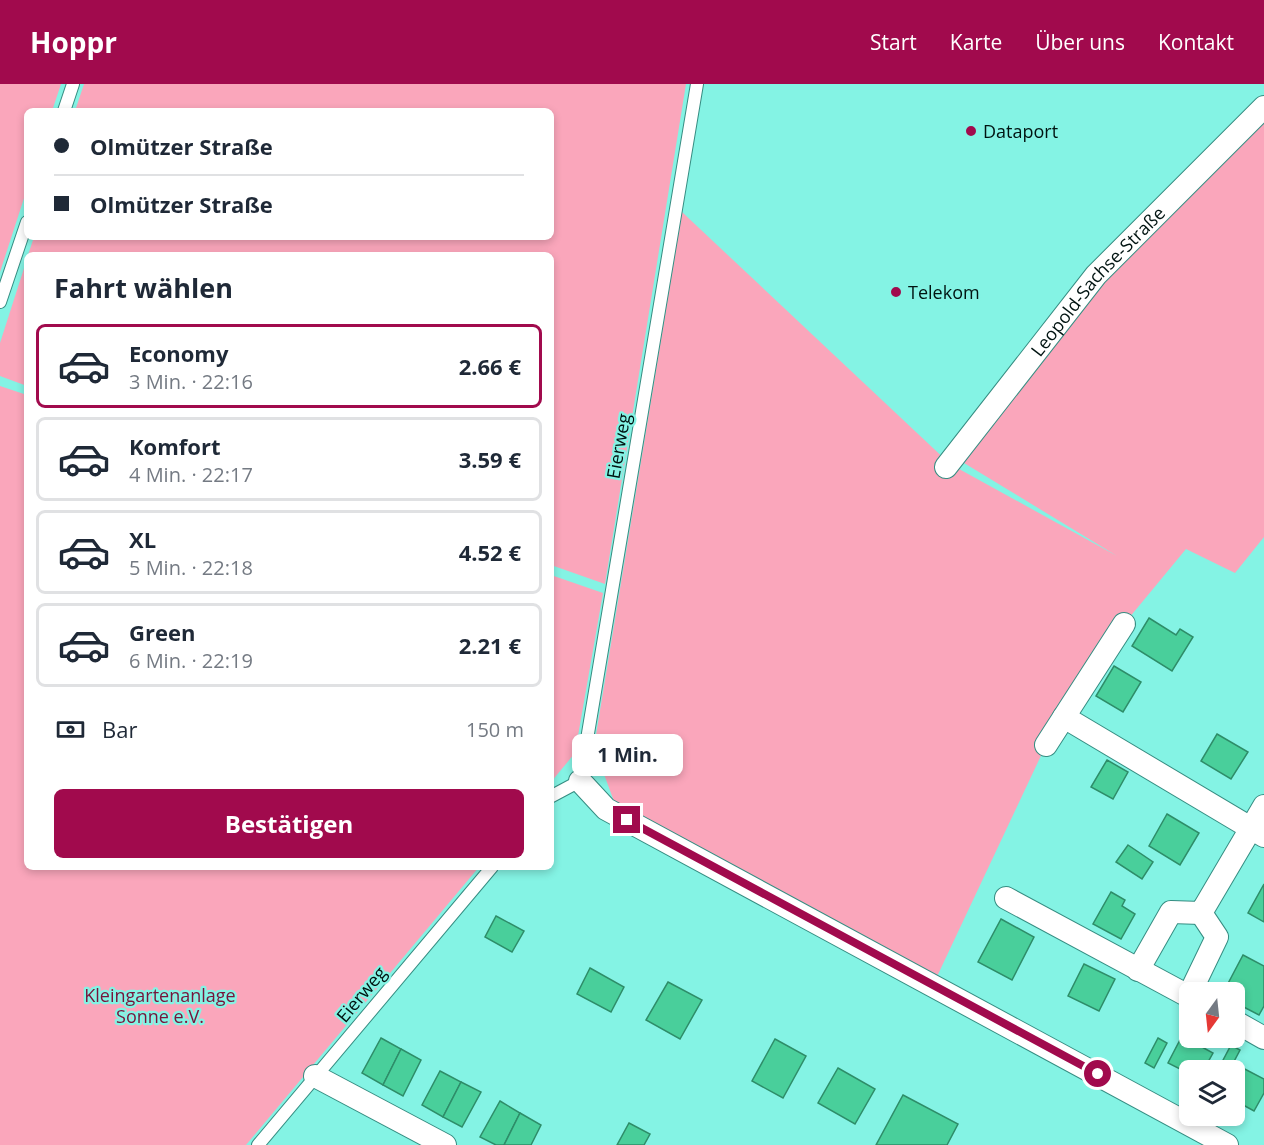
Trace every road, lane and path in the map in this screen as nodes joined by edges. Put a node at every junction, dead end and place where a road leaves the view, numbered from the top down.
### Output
1 (73, 84) edge
2 (697, 84) edge
3 (1264, 107) edge
4 (65, 108) edge
5 (24, 231) edge
6 (0, 302) edge
7 (946, 467) dead end
8 (1124, 624) dead end
9 (1064, 717) junction
10 (1046, 744) dead end
11 (580, 781) junction
12 (554, 795) edge
13 (1264, 806) edge
14 (1257, 832) edge
15 (489, 870) edge
16 (1006, 898) dead end
17 (1202, 913) junction
18 (1138, 970) junction
19 (1196, 982) edge
20 (1179, 990) edge
21 (1245, 1028) edge
22 (1264, 1038) edge
23 (315, 1076) junction
24 (258, 1145) edge
25 (445, 1145) edge
26 (1227, 1145) edge

1 - 4 lane
2 - 11 lane, Eierweg
3 - 7 street, Leopold-Sachse-Straße
5 - 6 lane
8 - 9 street
9 - 10 street
9 - 14 street
11 - 12 lane
11 - 26 street
13 - 14 street
14 - 17 street
15 - 23 lane, Eierweg
16 - 18 street
17 - 18 street
17 - 19 street
18 - 20 street
21 - 22 street
23 - 24 lane, Eierweg
23 - 25 street

